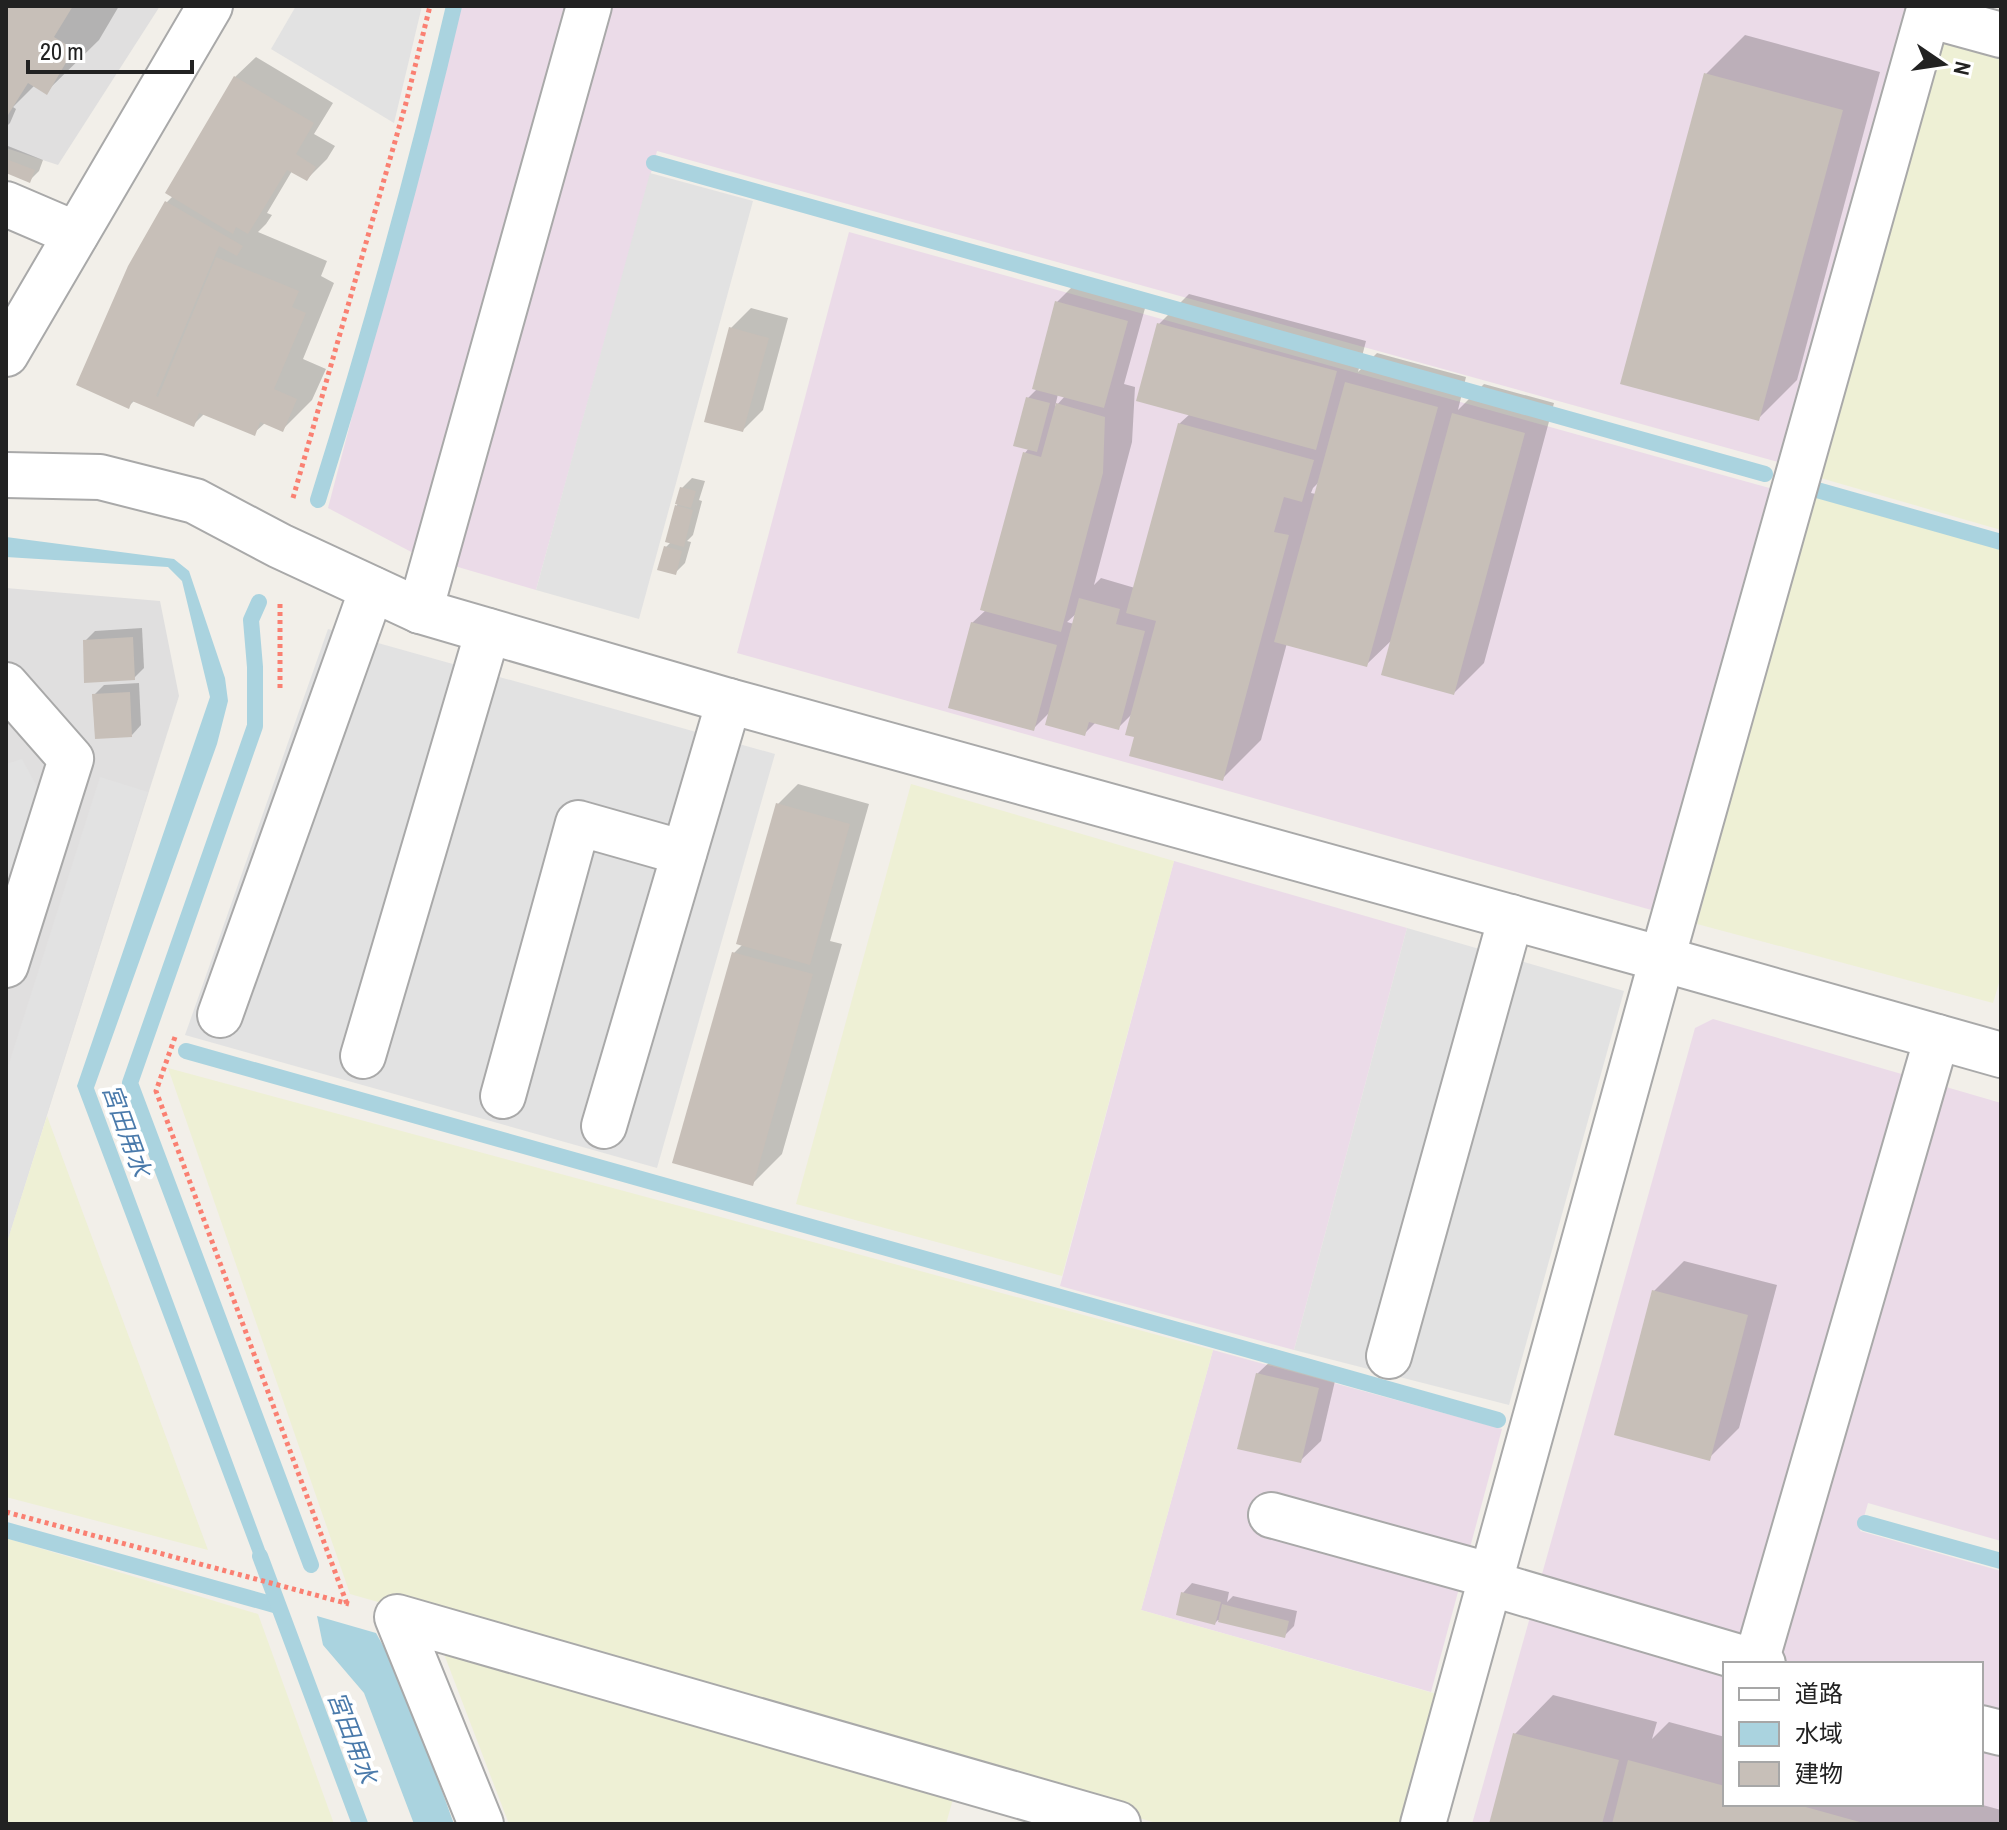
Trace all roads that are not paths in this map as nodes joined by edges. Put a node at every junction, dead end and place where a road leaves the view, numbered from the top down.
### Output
1 (210, 6) edge
2 (589, 6) edge
3 (1929, 10) edge
4 (2001, 35) edge
5 (6, 204) edge
6 (76, 234) junction
7 (6, 354) edge
8 (6, 475) edge
9 (372, 589) junction
10 (420, 611) junction
11 (488, 631) junction
12 (6, 685) edge
13 (729, 701) junction
14 (684, 853) junction
15 (1511, 917) junction
16 (1662, 959) junction
17 (6, 965) edge
18 (220, 1015) dead end
19 (1937, 1037) junction
20 (2001, 1055) edge
21 (363, 1056) dead end
22 (503, 1096) dead end
23 (604, 1126) dead end
24 (1389, 1356) dead end
25 (1271, 1515) dead end
26 (1491, 1580) junction
27 (1757, 1662) edge
28 (1760, 1662) edge
29 (1030, 1812) edge
30 (481, 1824) edge
31 (1118, 1824) edge
32 (1423, 1824) edge

1 - 6 street
2 - 10 street
3 - 4 street
3 - 16 street
5 - 6 street
6 - 7 street
8 - 9 street
9 - 10 street
9 - 18 street
10 - 11 street
11 - 13 street
11 - 21 street
12 - 17 street
13 - 14 street
13 - 15 street
14 - 22 street
14 - 23 street
15 - 16 street
15 - 24 street
16 - 19 street
16 - 26 street
19 - 20 street
19 - 28 street
25 - 26 street
26 - 27 street
26 - 32 street
29 - 30 street
29 - 31 street

